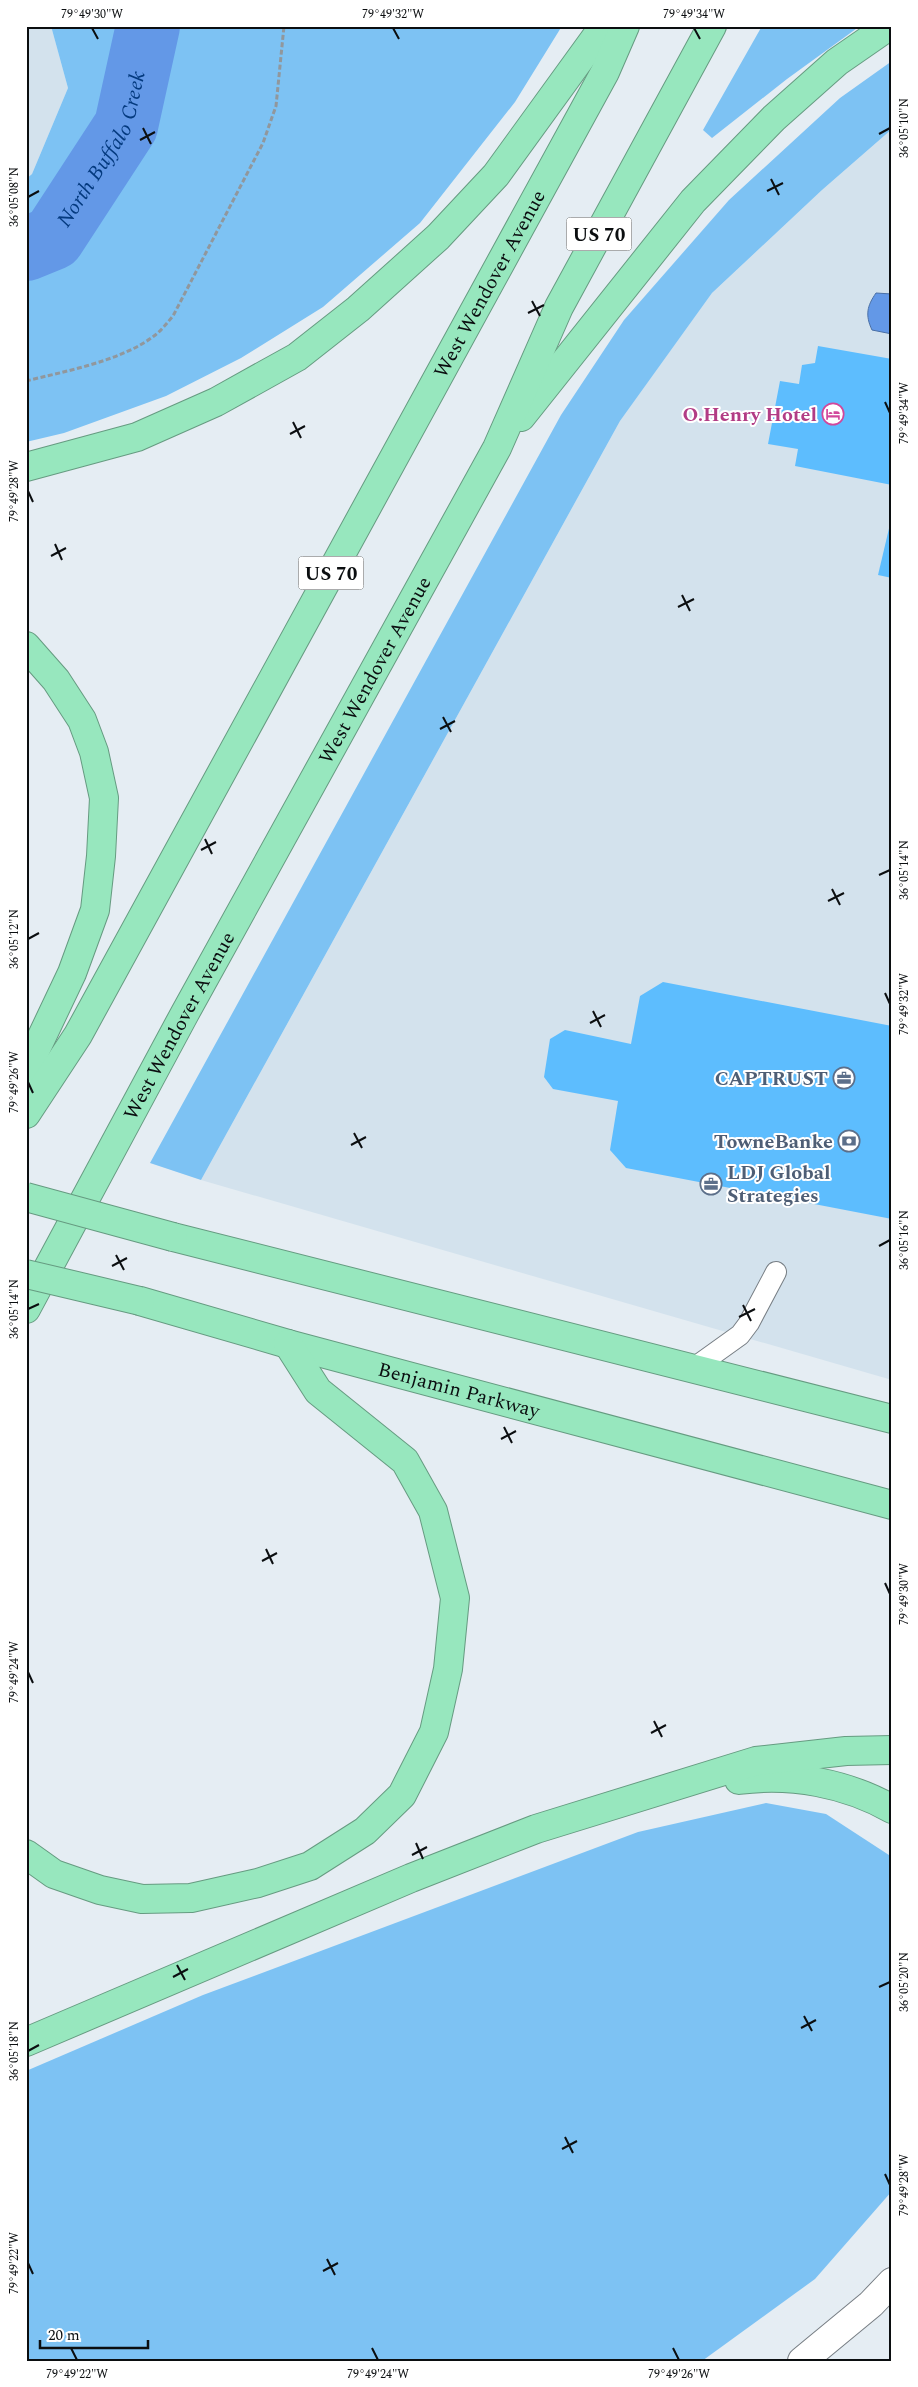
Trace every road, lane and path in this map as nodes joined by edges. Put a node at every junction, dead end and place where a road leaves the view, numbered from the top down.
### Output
1 (284, 26) edge
2 (604, 26) edge
3 (626, 26) edge
4 (712, 26) edge
5 (889, 26) edge
6 (26, 381) edge
7 (497, 448) junction
8 (26, 467) edge
9 (26, 646) edge
10 (26, 1070) edge
11 (26, 1114) edge
12 (26, 1197) edge
13 (776, 1272) dead end
14 (26, 1274) edge
15 (26, 1309) edge
16 (288, 1344) junction
17 (694, 1368) junction
18 (892, 1419) edge
19 (892, 1506) edge
20 (892, 1750) edge
21 (644, 1794) junction
22 (892, 1809) edge
23 (26, 1854) edge
24 (26, 2042) edge
25 (892, 2282) edge
26 (802, 2361) edge

1 - 6 path
2 - 8 highway
3 - 11 highway, West Wendover Avenue / US 70
4 - 7 highway, West Wendover Avenue / US 70
5 - 7 highway
7 - 15 highway, West Wendover Avenue / US 70
9 - 10 highway
12 - 17 highway, bridge
13 - 17 lane
14 - 16 highway, Benjamin Parkway, bridge
16 - 19 highway, Benjamin Parkway
16 - 23 highway
17 - 18 highway
20 - 21 highway
21 - 22 highway
21 - 24 highway
25 - 26 main road

